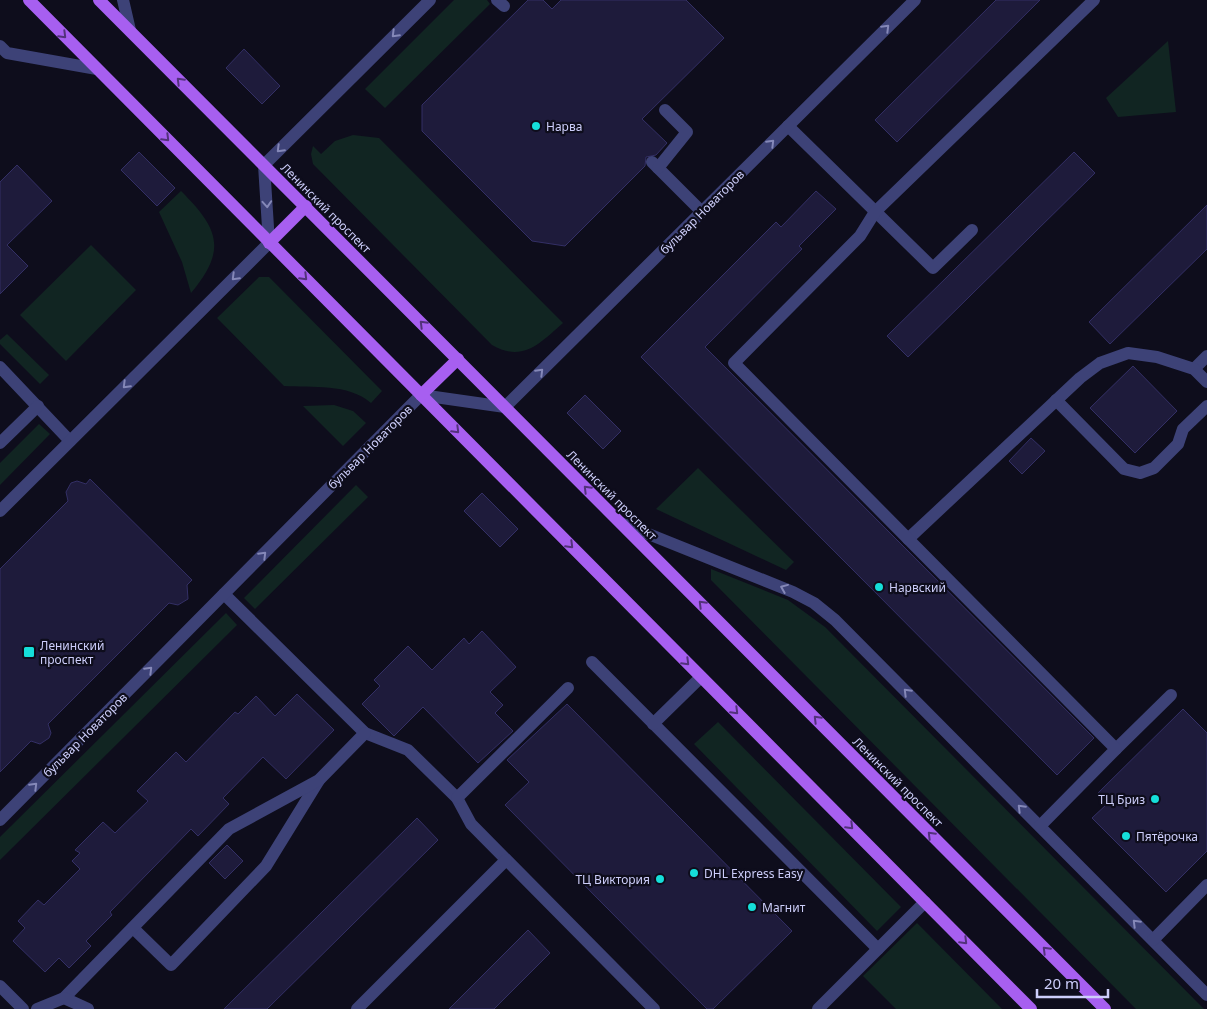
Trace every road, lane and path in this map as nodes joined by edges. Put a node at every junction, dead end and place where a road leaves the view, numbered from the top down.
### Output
1 (28, 0) edge
2 (99, 0) edge
3 (123, 0) edge
4 (430, 0) edge
5 (915, 0) edge
6 (1094, 0) edge
7 (130, 30) junction
8 (4, 49) edge
9 (97, 69) junction
10 (666, 110) dead end
11 (788, 126) junction
12 (264, 165) junction
13 (306, 206) junction
14 (702, 212) junction
15 (875, 212) junction
16 (972, 230) dead end
17 (270, 243) junction
18 (1207, 356) edge
19 (458, 359) junction
20 (0, 367) edge
21 (1194, 369) junction
22 (1207, 382) edge
23 (421, 395) junction
24 (1056, 400) junction
25 (38, 406) junction
26 (1207, 406) edge
27 (505, 407) junction
28 (70, 441) junction
29 (0, 443) edge
30 (0, 511) edge
31 (621, 523) junction
32 (908, 539) junction
33 (224, 594) junction
34 (592, 662) dead end
35 (700, 676) junction
36 (568, 688) dead end
37 (1171, 695) dead end
38 (653, 724) junction
39 (365, 733) junction
40 (1116, 749) junction
41 (319, 780) junction
42 (457, 798) junction
43 (0, 820) edge
44 (1040, 826) junction
45 (506, 860) junction
46 (1207, 885) edge
47 (925, 902) junction
48 (133, 928) junction
49 (1153, 940) junction
50 (878, 949) junction
51 (0, 986) edge
52 (1207, 995) edge
53 (64, 998) junction
54 (23, 1009) edge
55 (37, 1009) edge
56 (88, 1009) edge
57 (357, 1009) edge
58 (654, 1009) edge
59 (818, 1009) edge
60 (1031, 1009) edge
61 (1105, 1009) edge

1 -> 9 main road
2 - 7 main road, Ленинский проспект
3 - 7 street
4 -> 12 street
11 -> 5 street, бульвар Новаторов
6 - 15 street
12 -> 7 main road, Ленинский проспект
8 - 9 street
9 -> 17 main road
10 - 14 street
14 -> 11 street, бульвар Новаторов
11 - 15 street
12 - 13 main road, Ленинский проспект
12 -> 17 street
13 - 17 main road
19 -> 13 main road, Ленинский проспект
27 -> 14 street, бульвар Новаторов
15 - 16 street
15 - 32 street
17 -> 23 main road
17 -> 28 street
18 - 21 street
19 - 23 main road
19 - 27 main road, Ленинский проспект
20 - 25 street
21 - 22 street
21 - 24 street
23 - 27 street, бульвар Новаторов
33 -> 23 street, бульвар Новаторов
23 -> 35 main road
24 - 26 street
24 - 32 street
25 - 28 street
25 - 29 street
31 -> 27 main road, Ленинский проспект
28 - 30 street
44 -> 31 street
61 -> 31 main road, Ленинский проспект
32 - 40 street
33 - 39 street
43 -> 33 street, бульвар Новаторов
34 - 38 street
35 - 38 street
35 -> 47 main road
36 - 42 street
37 - 40 street
38 - 50 street
39 - 41 street
39 - 42 street
40 - 44 street
41 - 48 street
41 - 48 street
42 - 45 street
49 -> 44 street
45 - 57 street
45 - 58 street
46 - 49 street
47 - 50 street
47 -> 60 main road
48 - 53 street
49 - 52 street
50 - 59 street
51 - 54 street
53 - 55 street
53 - 56 street

